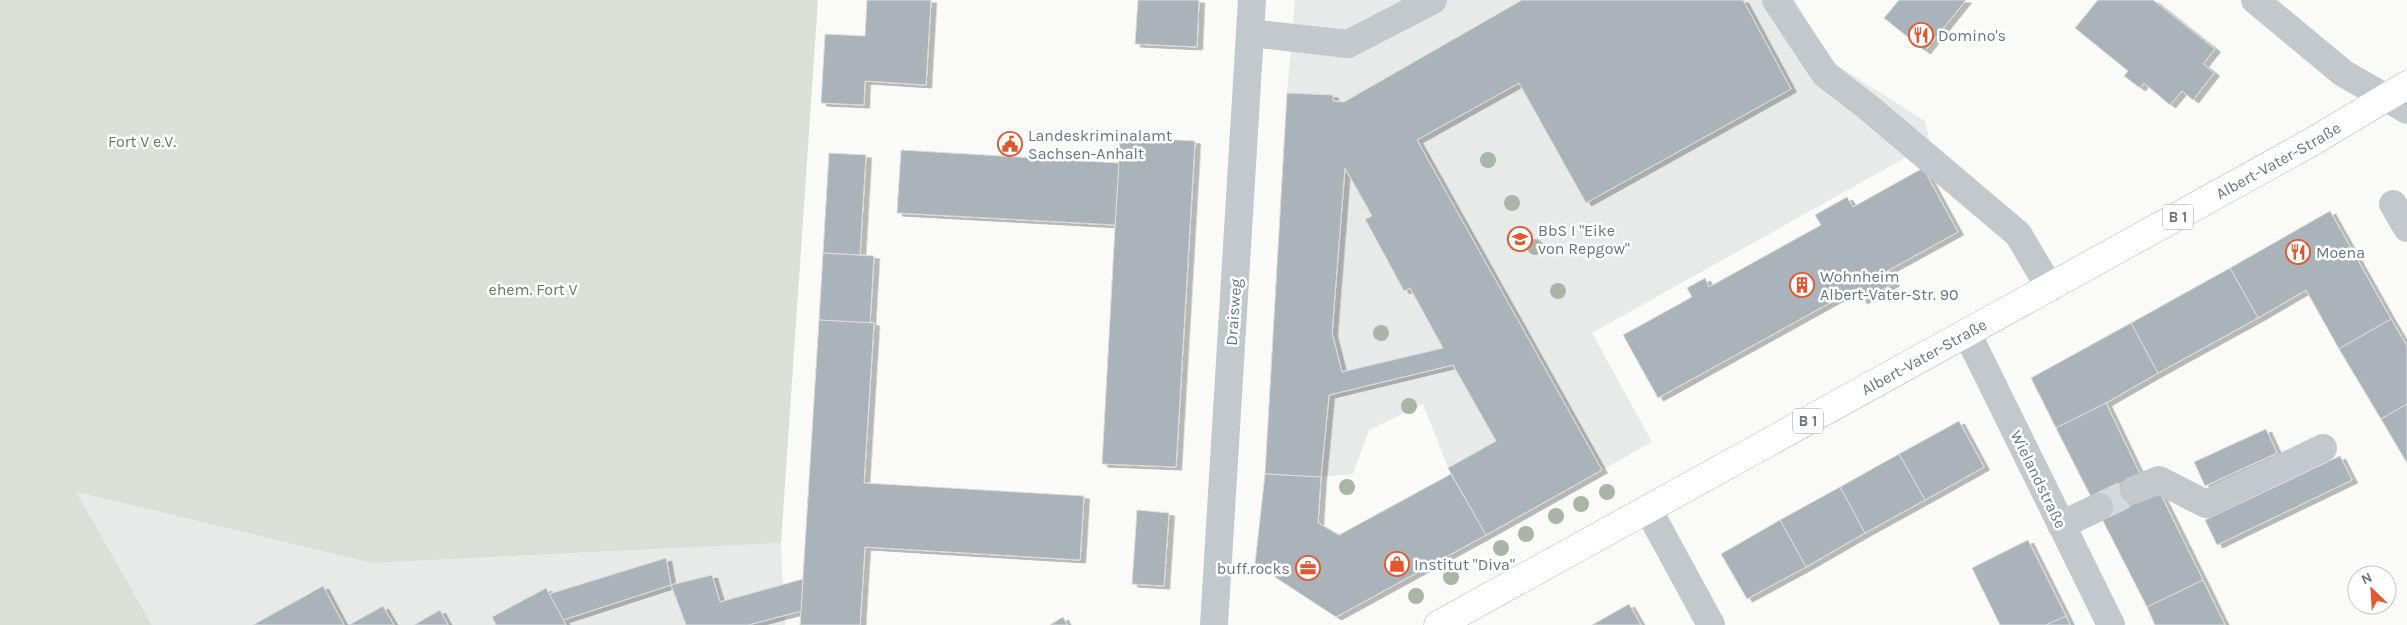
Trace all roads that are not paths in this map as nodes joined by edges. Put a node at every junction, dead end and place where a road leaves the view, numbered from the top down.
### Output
1 (1252, 0) edge
2 (1432, 0) edge
3 (1776, 0) edge
4 (2256, 0) edge
5 (1250, 33) junction
6 (2400, 98) edge
7 (2393, 204) dead end
8 (2407, 228) edge
9 (2050, 288) junction
10 (1967, 333) junction
11 (2322, 448) dead end
12 (2134, 490) tunnel mouth
13 (2099, 507) tunnel mouth
14 (1648, 509) junction
15 (2061, 525) junction
16 (1214, 625) edge
17 (1438, 625) edge
18 (1711, 625) edge
19 (2111, 625) edge

1 - 5 street, Draisweg
2 - 5 street
3 - 9 street
4 - 6 street
5 - 16 street, Draisweg
6 - 9 main road, Albert-Vater-Straße / B 1
7 - 8 street
9 - 10 main road, Albert-Vater-Straße / B 1
10 - 14 main road, Albert-Vater-Straße / B 1
10 - 15 street, Wielandstraße
11 - 12 street
13 - 15 street
14 - 17 main road, Albert-Vater-Straße / B 1
14 - 18 street
15 - 19 street, Wielandstraße

